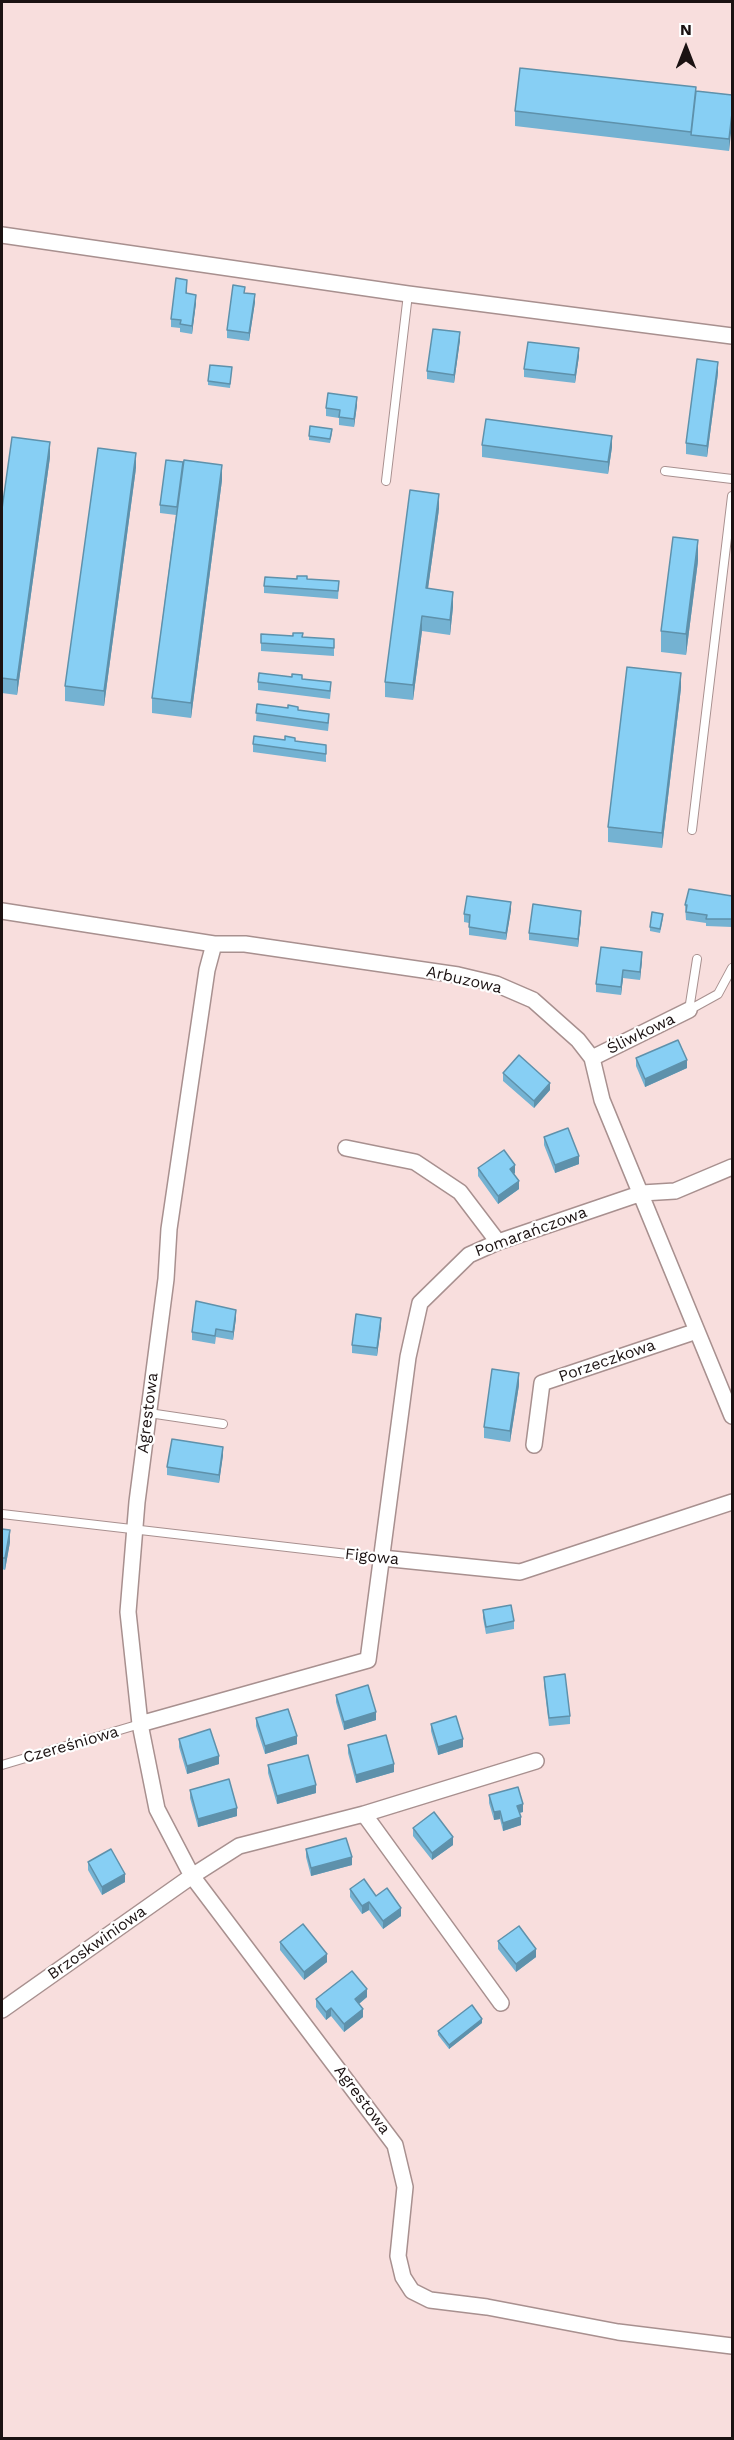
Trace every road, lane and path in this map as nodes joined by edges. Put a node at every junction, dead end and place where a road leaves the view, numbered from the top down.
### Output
1 (2, 235) edge
2 (408, 294) junction
3 (732, 336) edge
4 (664, 471) dead end
5 (732, 479) edge
6 (386, 481) dead end
7 (732, 496) edge
8 (692, 830) dead end
9 (2, 911) edge
10 (214, 944) junction
11 (697, 959) dead end
12 (732, 968) edge
13 (689, 1010) junction
14 (592, 1058) junction
15 (346, 1148) dead end
16 (732, 1167) edge
17 (642, 1193) junction
18 (498, 1242) junction
19 (697, 1331) junction
20 (148, 1413) junction
21 (732, 1416) edge
22 (223, 1424) dead end
23 (534, 1444) dead end
24 (732, 1502) edge
25 (2, 1515) edge
26 (134, 1531) junction
27 (382, 1558) junction
28 (140, 1724) junction
29 (536, 1761) dead end
30 (2, 1765) edge
31 (363, 1814) junction
32 (192, 1876) junction
33 (501, 2003) dead end
34 (2, 2010) edge
35 (732, 2346) edge

1 - 2 street
2 - 3 street
2 - 6 lane
4 - 5 lane
7 - 8 lane
9 - 10 street, Arbuzowa
10 - 14 street, Arbuzowa
10 - 20 street, Agrestowa
11 - 13 lane
12 - 13 lane
13 - 14 street, Śliwkowa
14 - 17 street, Arbuzowa
15 - 18 street
16 - 17 street, Pomarańczowa
17 - 18 street, Pomarańczowa
17 - 19 street, Arbuzowa
18 - 27 street, Pomarańczowa
19 - 21 street, Arbuzowa
19 - 23 street, Porzeczkowa
20 - 22 lane
20 - 26 street, Agrestowa
24 - 27 street, Figowa
25 - 26 lane, Figowa
26 - 27 lane, Figowa
26 - 28 street, Agrestowa
27 - 28 street, Pomarańczowa
28 - 30 lane, Czereśniowa
28 - 32 street, Agrestowa
29 - 31 street
31 - 32 street
31 - 33 street
32 - 34 street, Brzoskwiniowa
32 - 35 street, Agrestowa

